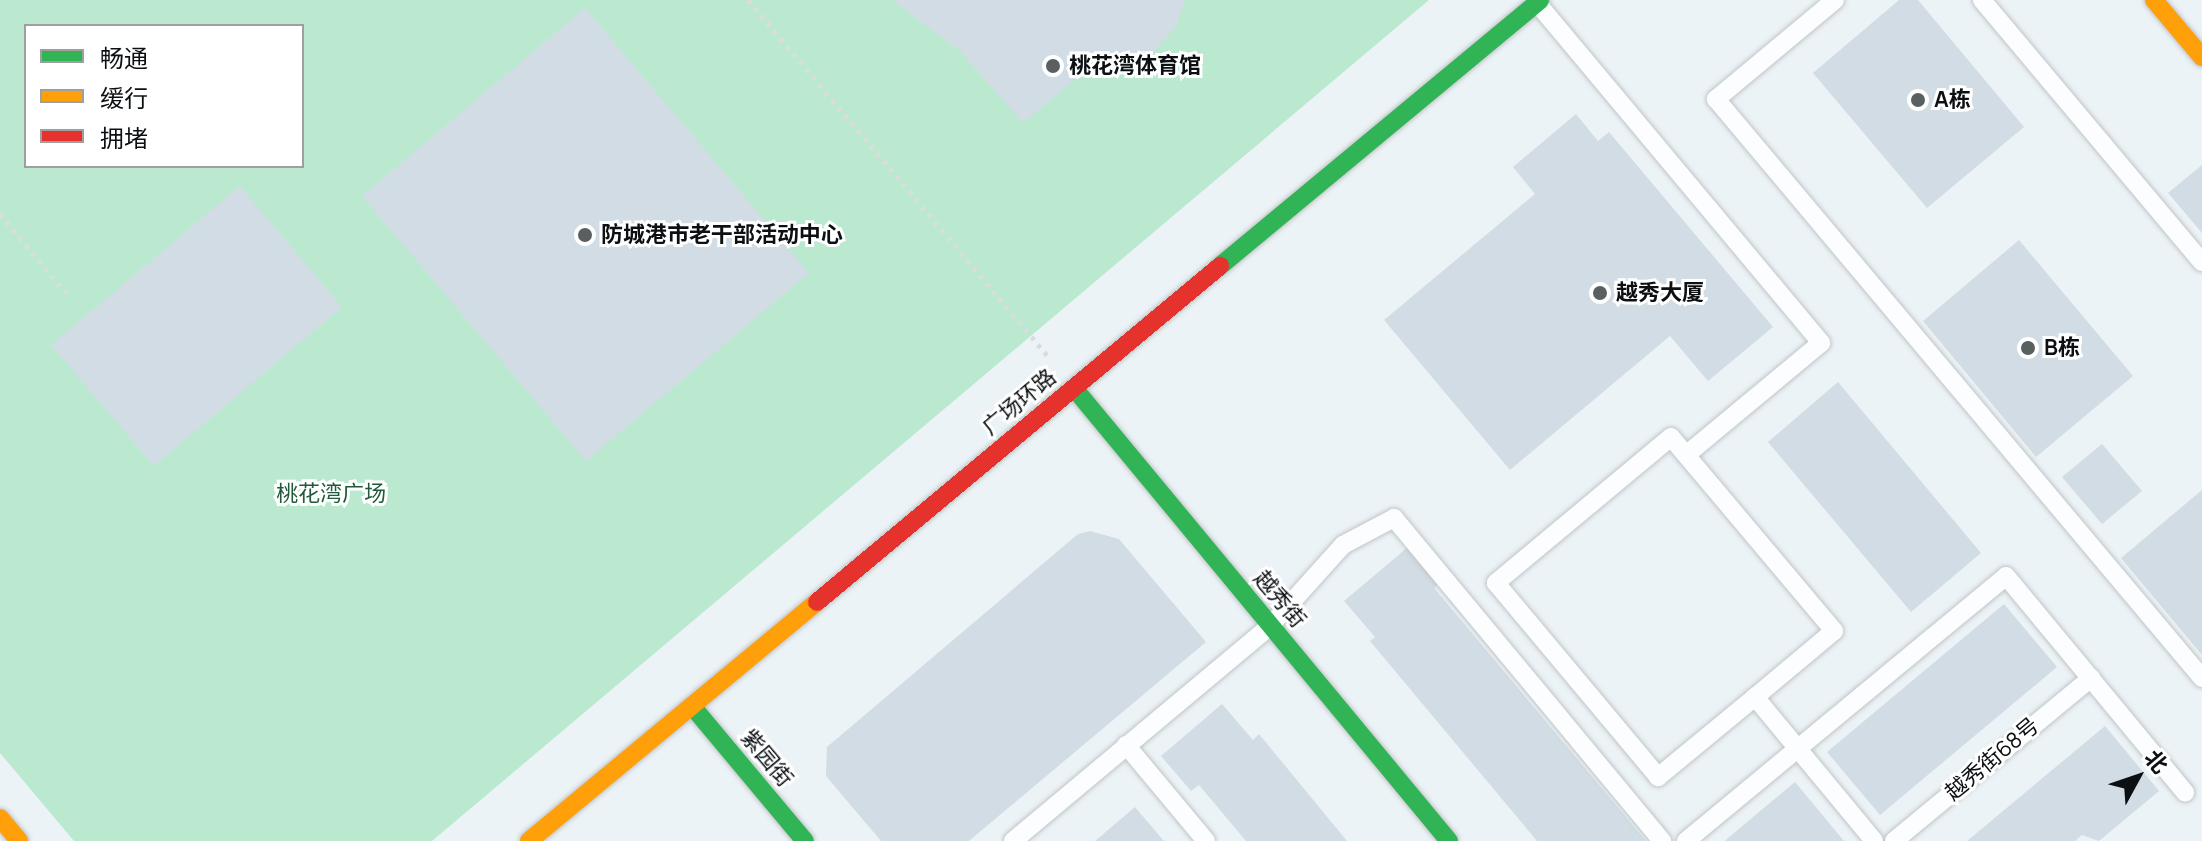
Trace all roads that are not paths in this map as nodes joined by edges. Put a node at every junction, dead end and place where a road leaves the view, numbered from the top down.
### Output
1 (1835, 0) edge
2 (1982, 0) edge
3 (2154, 0) edge
4 (1538, 1) edge
5 (2202, 57) edge
6 (2202, 262) edge
7 (1074, 388) junction
8 (1686, 455) junction
9 (1271, 625) junction
10 (2091, 678) junction
11 (2202, 678) edge
12 (1755, 697) junction
13 (692, 706) junction
14 (1126, 745) junction
15 (1798, 748) junction
16 (2185, 792) dead end
17 (0, 818) edge
18 (1015, 840) edge
19 (19, 841) edge
20 (529, 841) edge
21 (805, 841) edge
22 (1206, 841) edge
23 (1449, 841) edge
24 (1662, 841) edge
25 (1686, 841) edge
26 (1874, 841) edge
27 (1894, 841) edge

1 - 11 lane
2 - 6 lane
3 - 5 street
4 - 7 street, 广场环路
4 - 8 lane
7 - 9 street, 越秀街
7 - 13 street, 广场环路
8 - 12 lane
8 - 12 lane
9 - 14 lane
9 - 23 street, 越秀街
9 - 24 lane
10 - 15 lane
10 - 16 lane
10 - 27 lane, 越秀街68号
12 - 15 lane
13 - 20 street, 广场环路
13 - 21 street, 紫园街
14 - 18 lane
14 - 22 lane
15 - 25 lane
15 - 26 lane
17 - 19 street

